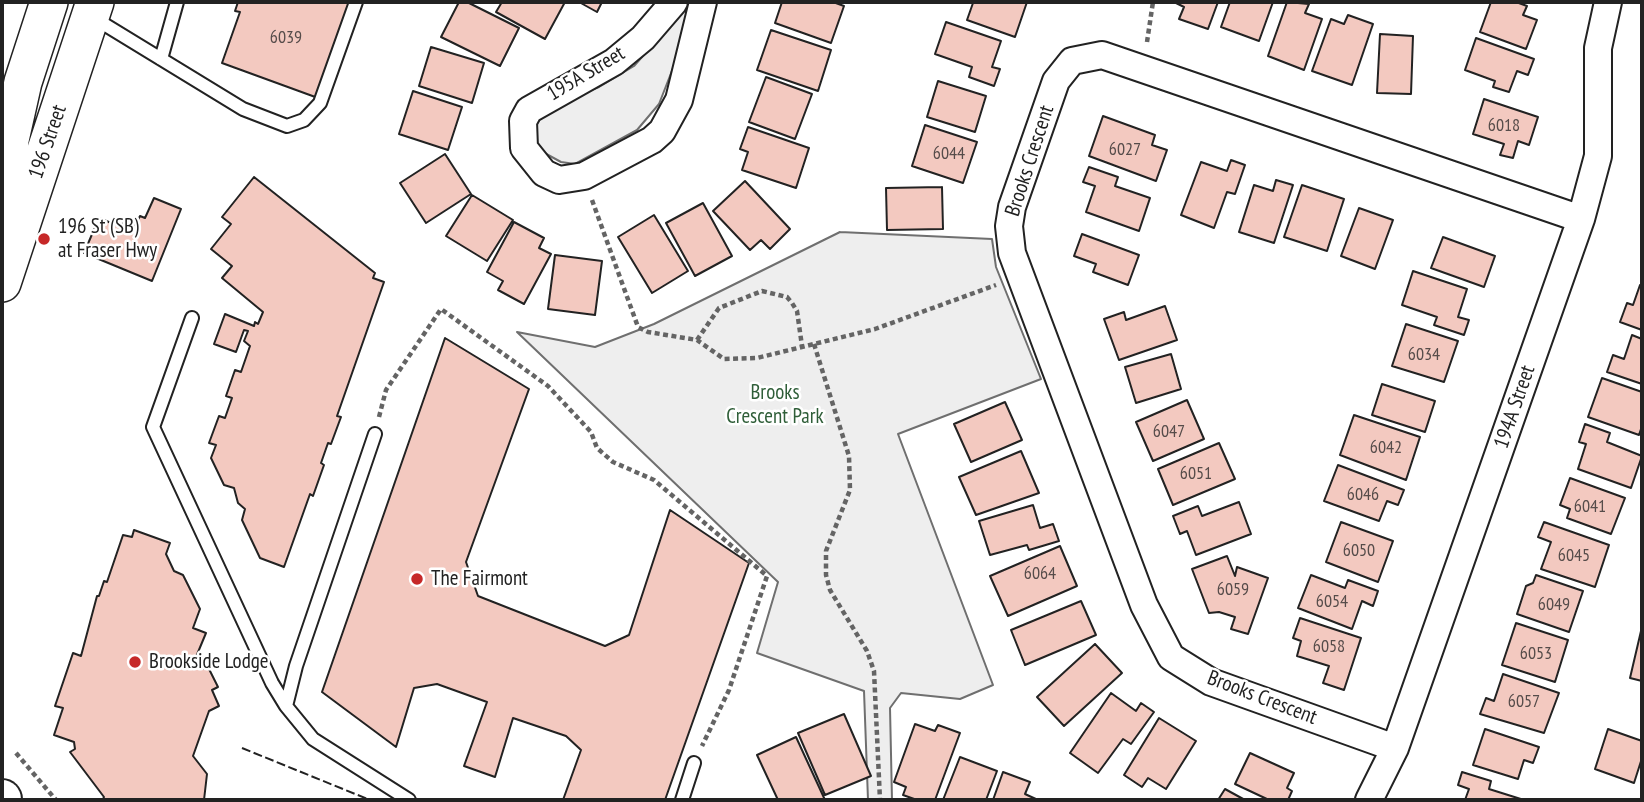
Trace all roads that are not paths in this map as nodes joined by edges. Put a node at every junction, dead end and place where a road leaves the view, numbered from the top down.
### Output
1 (49, 2) edge
2 (177, 2) edge
3 (355, 2) edge
4 (674, 2) edge
5 (703, 2) edge
6 (1608, 2) edge
7 (91, 6) edge
8 (161, 59) junction
9 (17, 80) junction
10 (48, 142) junction
11 (2, 215) edge
12 (1581, 219) junction
13 (2, 283) edge
14 (192, 318) dead end
15 (375, 434) road end
16 (286, 706) junction
17 (1395, 748) junction
18 (694, 763) road end
19 (409, 800) edge
20 (682, 800) edge
21 (1369, 800) edge

1 - 9 main road, 196 Street
2 - 8 lane
3 - 8 lane
4 - 5 street, 195A Street
6 - 12 street, 194A Street
7 - 8 lane
7 - 10 main road, 196 Street
9 - 10 main road
9 - 11 main road, 196 Street
10 - 13 main road, 196 Street
12 - 17 street, 194A Street
12 - 17 street, Brooks Crescent
14 - 16 lane
15 - 16 lane
16 - 19 lane
17 - 21 street, 194A Street
18 - 20 lane

